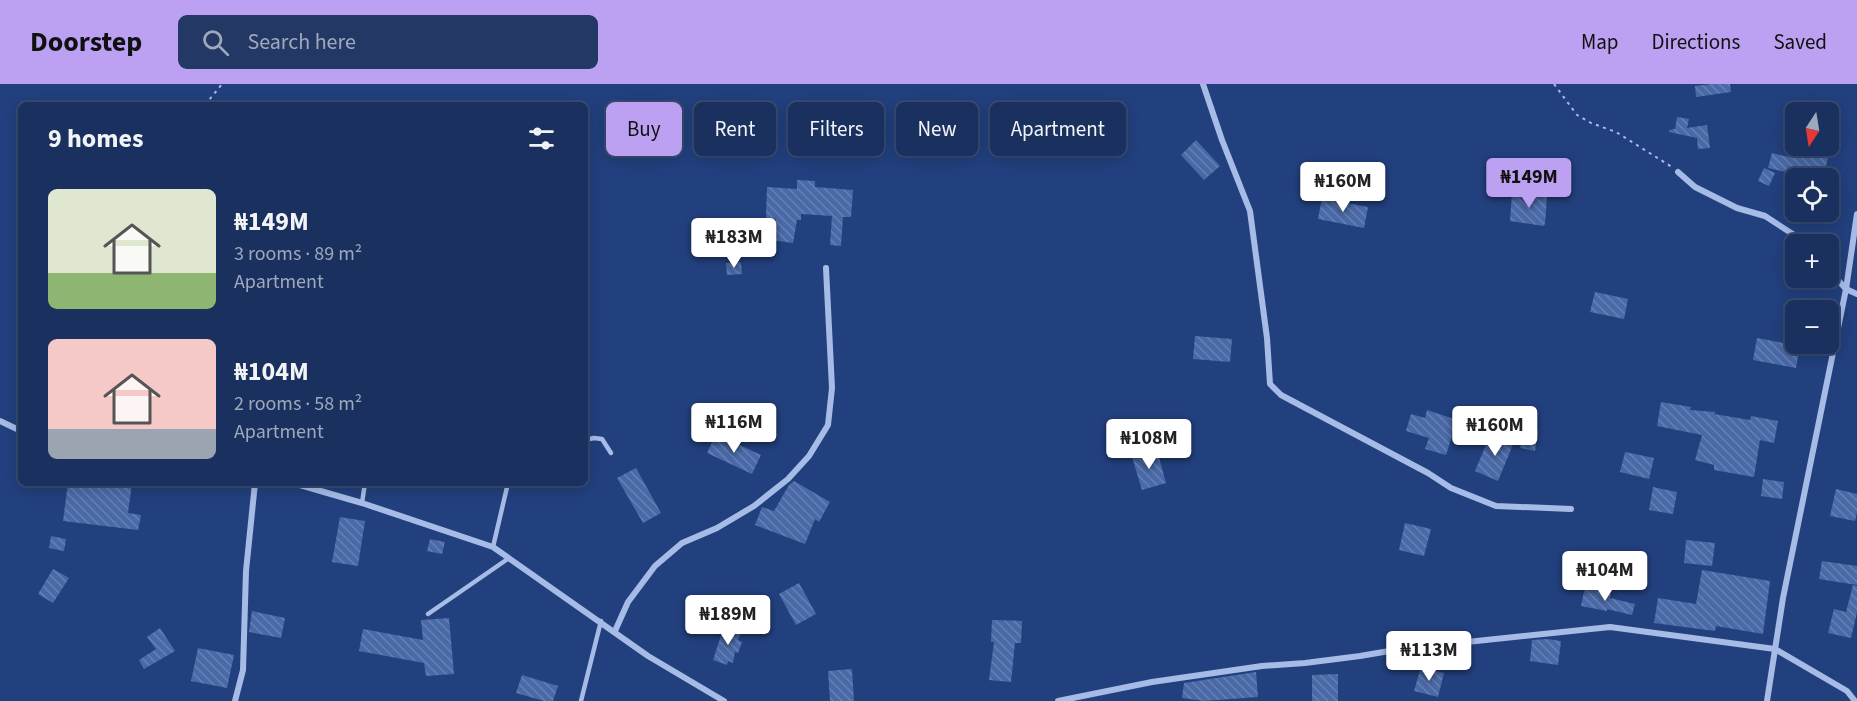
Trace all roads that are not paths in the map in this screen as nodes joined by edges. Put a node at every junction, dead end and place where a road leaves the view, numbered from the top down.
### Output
1 (1203, 84) edge
2 (1678, 172) road end
3 (1857, 214) edge
4 (1793, 234) edge
5 (826, 268) dead end
6 (1839, 281) edge
7 (1846, 289) junction
8 (1857, 294) edge
9 (0, 421) edge
10 (18, 430) edge
11 (588, 439) edge
12 (611, 453) dead end
13 (255, 486) edge
14 (303, 486) edge
15 (365, 486) edge
16 (507, 486) edge
17 (362, 503) junction
18 (1571, 509) dead end
19 (493, 547) junction
20 (509, 558) junction
21 (428, 614) dead end
22 (601, 621) junction
23 (615, 631) junction
24 (1775, 649) junction
25 (235, 701) edge
26 (581, 701) edge
27 (724, 701) edge
28 (1058, 701) edge
29 (1767, 701) edge
30 (1855, 701) edge

1 - 18 street
2 - 4 street
3 - 7 street
5 - 23 street
6 - 7 street
7 - 8 street
7 - 24 street
9 - 10 street
11 - 12 lane
13 - 25 street
14 - 17 street
15 - 17 lane
16 - 19 lane
17 - 19 street
19 - 20 street
20 - 21 lane
20 - 22 street
22 - 23 street
22 - 26 lane
23 - 27 street
24 - 28 street
24 - 29 street
24 - 30 street

